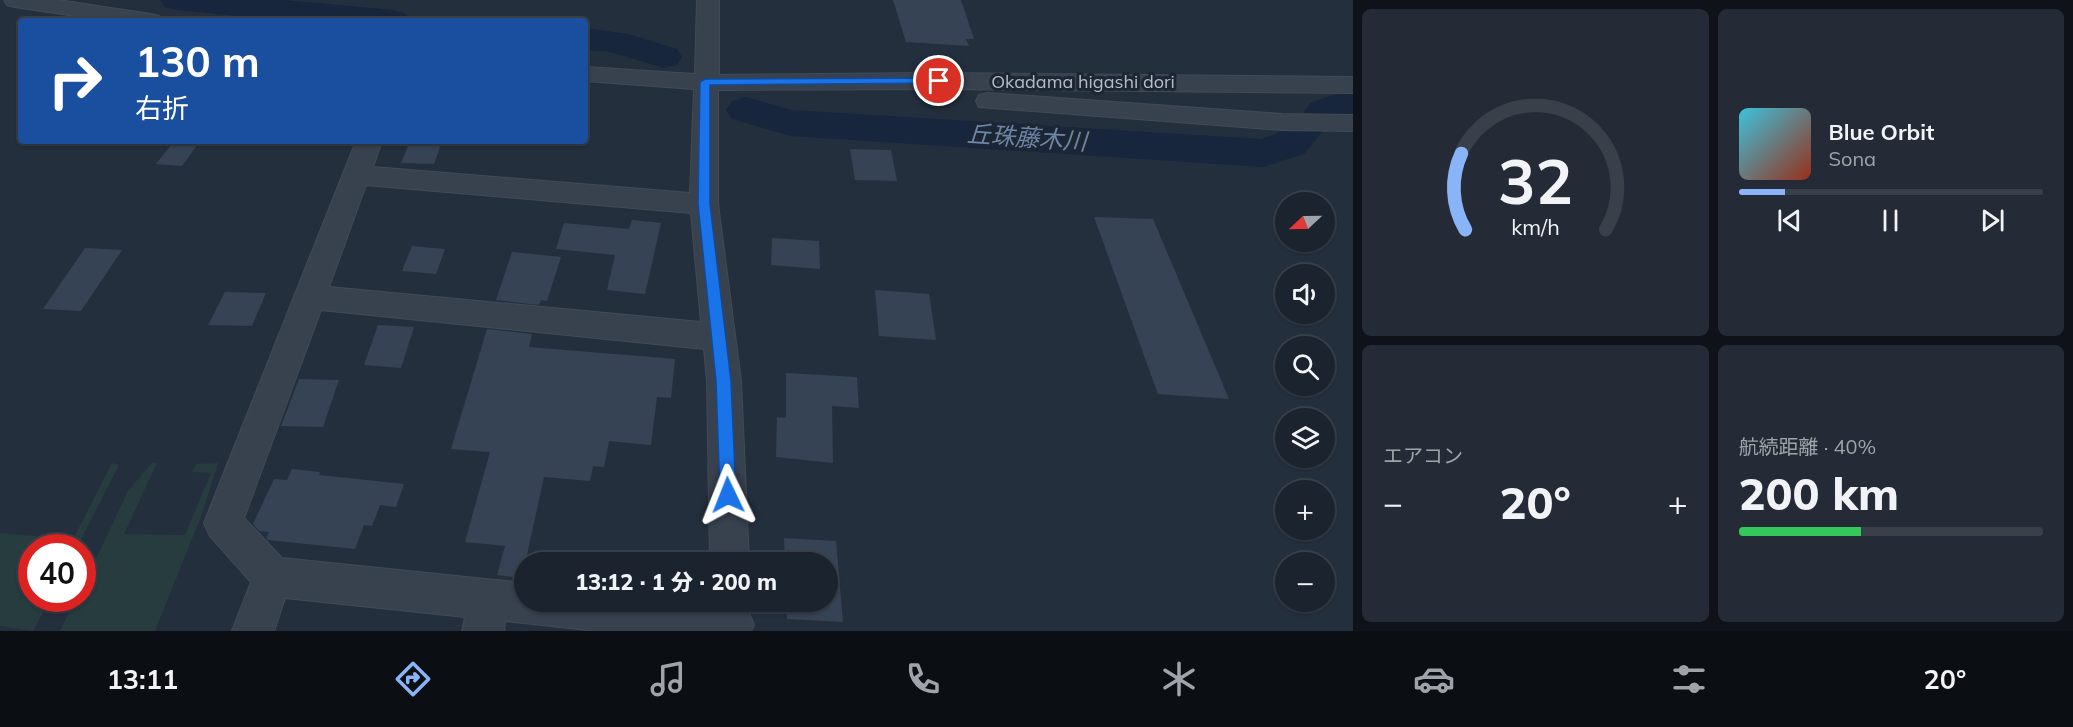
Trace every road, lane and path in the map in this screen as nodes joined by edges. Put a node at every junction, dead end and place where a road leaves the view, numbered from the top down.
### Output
1 (15, 0) edge
2 (708, 0) edge
3 (132, 18) edge
4 (588, 74) edge
5 (705, 82) junction
6 (778, 83) junction
7 (1353, 85) edge
8 (1352, 123) edge
9 (368, 144) edge
10 (357, 175) junction
11 (704, 204) junction
12 (310, 297) junction
13 (718, 337) junction
14 (730, 552) edge
15 (273, 577) junction
16 (486, 616) edge
17 (732, 619) edge
18 (253, 631) edge

1 - 3 street
2 - 5 street
4 - 5 street
5 - 6 street
5 - 11 street
6 - 7 street, Okadama higashi dori
6 - 8 street, Okadama higashi dori
9 - 10 street
10 - 11 street
10 - 12 street
11 - 13 street
12 - 13 street
12 - 15 street
13 - 14 street
15 - 16 street
15 - 18 street
16 - 17 street

